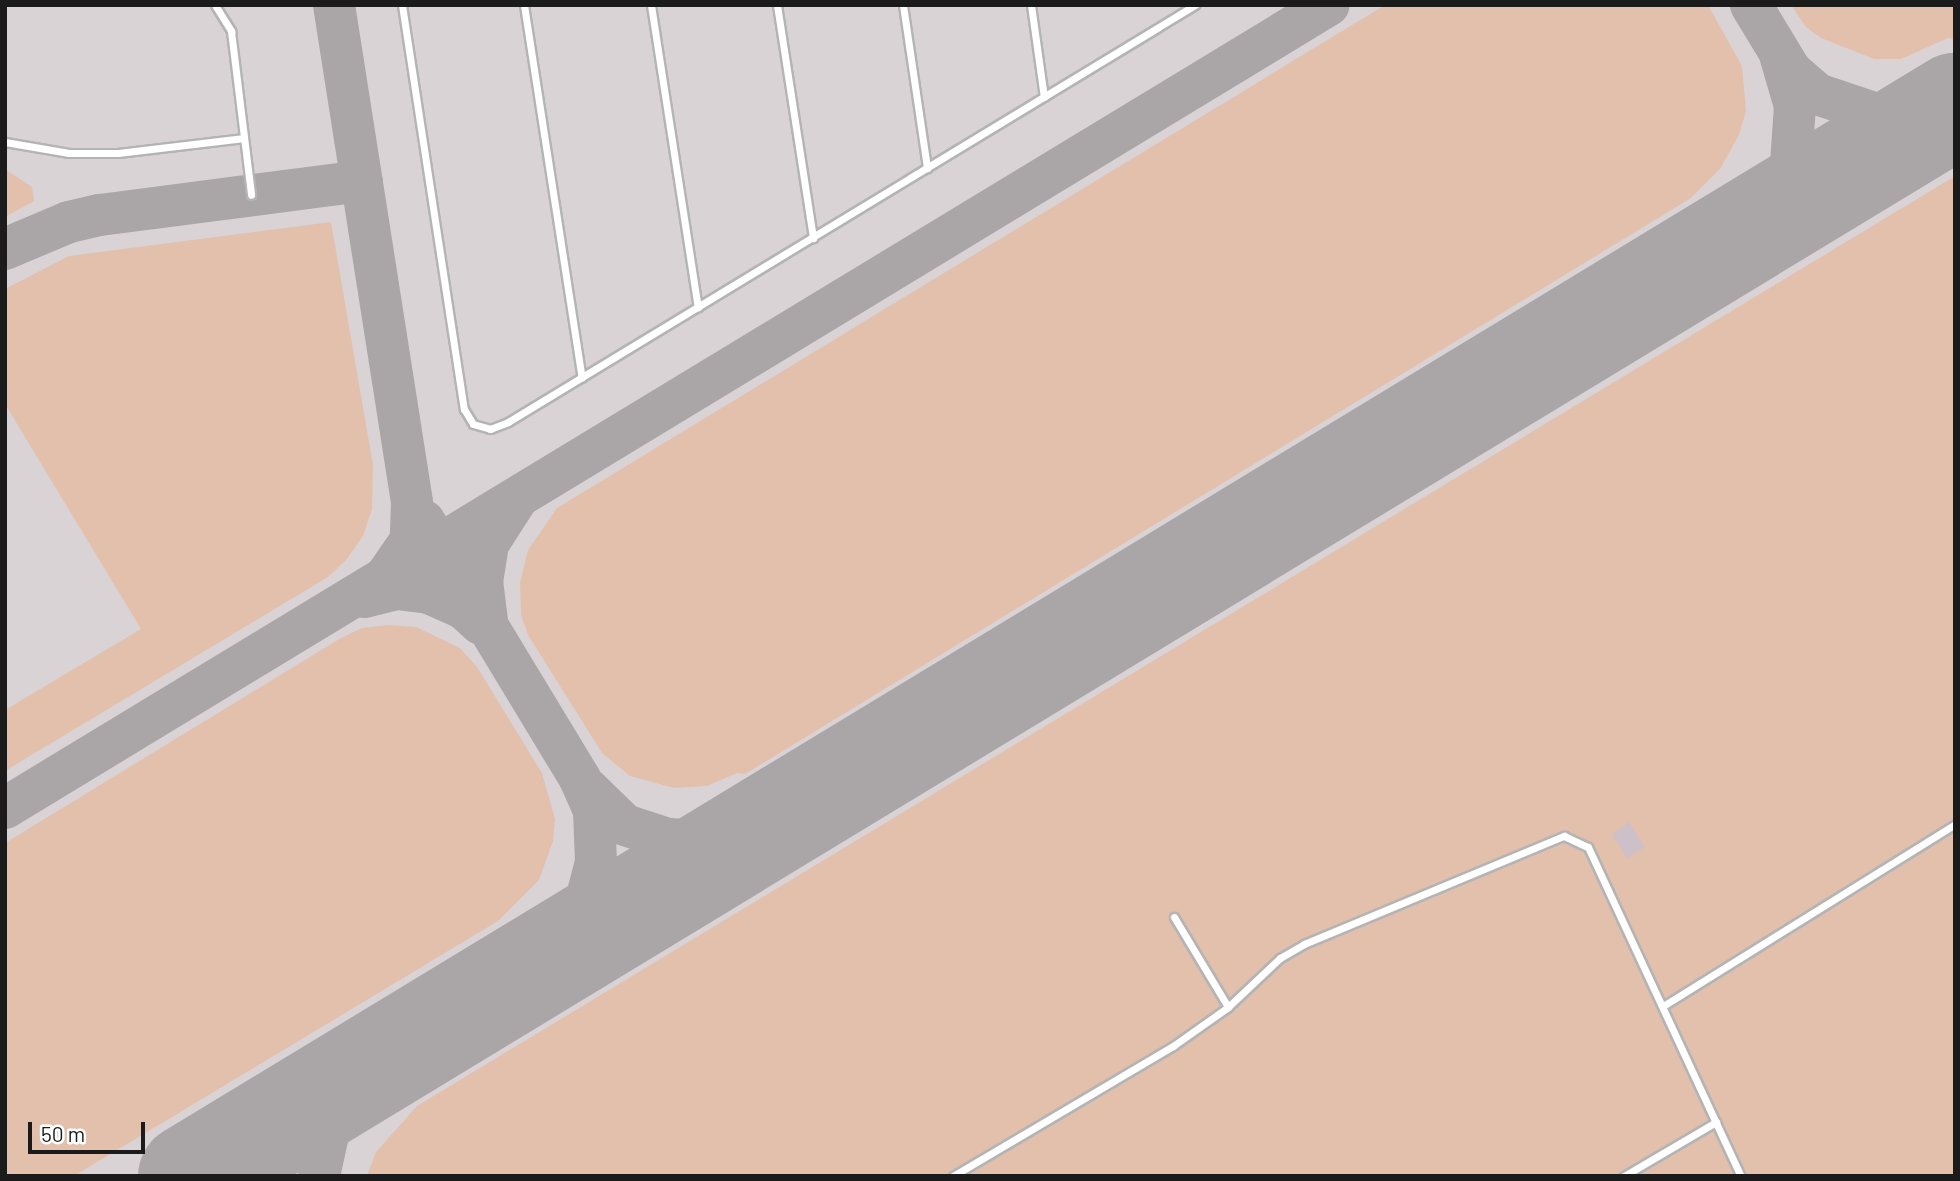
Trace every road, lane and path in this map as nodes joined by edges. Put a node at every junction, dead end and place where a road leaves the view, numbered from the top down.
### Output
1 (215, 5) edge
2 (402, 5) edge
3 (524, 5) edge
4 (652, 5) edge
5 (777, 5) edge
6 (903, 5) edge
7 (1031, 5) edge
8 (1195, 5) edge
9 (1044, 97) junction
10 (244, 138) junction
11 (5, 142) edge
12 (927, 168) junction
13 (251, 195) dead end
14 (813, 238) junction
15 (698, 307) junction
16 (582, 378) junction
17 (1955, 824) edge
18 (1174, 917) dead end
19 (1663, 1006) junction
20 (1228, 1007) junction
21 (1716, 1122) junction
22 (953, 1176) edge
23 (1624, 1176) edge
24 (1741, 1176) edge

1 - 10 lane
2 - 16 lane
3 - 16 lane
4 - 15 lane
5 - 14 lane
6 - 12 lane
7 - 9 lane
8 - 9 lane
9 - 12 lane
10 - 11 lane
10 - 13 lane
12 - 14 lane
14 - 15 lane
15 - 16 lane
17 - 19 lane
18 - 20 lane
19 - 20 lane
19 - 21 lane
20 - 22 lane
21 - 23 lane
21 - 24 lane

